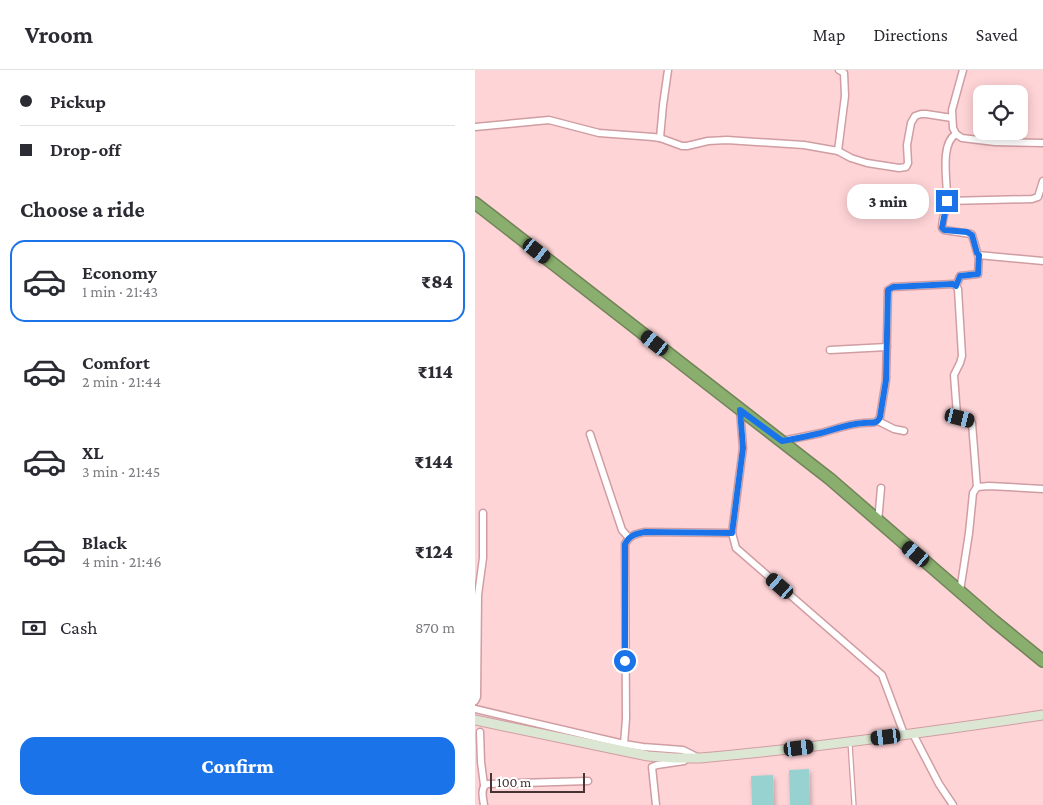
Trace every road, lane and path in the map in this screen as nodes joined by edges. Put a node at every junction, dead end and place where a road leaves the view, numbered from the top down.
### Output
1 (668, 70) edge
2 (839, 70) edge
3 (963, 70) edge
4 (951, 118) junction
5 (475, 127) edge
6 (956, 134) junction
7 (660, 138) junction
8 (1043, 143) edge
9 (838, 151) junction
10 (1043, 181) edge
11 (947, 201) junction
12 (475, 202) edge
13 (979, 255) junction
14 (1043, 261) edge
15 (956, 286) junction
16 (887, 347) junction
17 (830, 350) dead end
18 (740, 410) junction
19 (878, 421) junction
20 (904, 431) dead end
21 (590, 434) dead end
22 (782, 441) junction
23 (977, 487) junction
24 (881, 488) dead end
25 (1043, 489) edge
26 (483, 513) dead end
27 (878, 522) junction
28 (732, 533) junction
29 (629, 538) junction
30 (960, 591) junction
31 (1043, 661) edge
32 (475, 702) edge
33 (475, 709) edge
34 (1043, 715) edge
35 (475, 720) edge
36 (480, 732) dead end
37 (909, 734) junction
38 (850, 741) junction
39 (624, 744) junction
40 (698, 758) junction
41 (588, 781) dead end
42 (484, 785) junction
43 (484, 805) edge
44 (656, 805) edge
45 (854, 805) edge
46 (953, 805) edge

1 - 7 street
2 - 9 street
3 - 4 street
4 - 6 street
4 - 9 street
5 - 7 street
6 - 8 street
6 - 11 street
7 - 9 street
10 - 11 street
11 - 13 street
12 - 18 highway
13 - 14 street
13 - 15 street
15 - 16 street
15 - 23 street
16 - 17 street
16 - 19 street
18 - 22 highway
18 - 28 street
19 - 20 street
19 - 22 street
21 - 29 street
22 - 27 highway
23 - 25 street
23 - 30 street
24 - 27 street
26 - 32 street
27 - 30 highway
28 - 29 street
28 - 37 street
29 - 39 street
30 - 31 highway
33 - 39 street
34 - 37 street
35 - 40 street
36 - 42 street
37 - 38 street
37 - 46 street
38 - 40 street
38 - 45 lane
39 - 40 street
40 - 44 street
41 - 42 street
42 - 43 street

